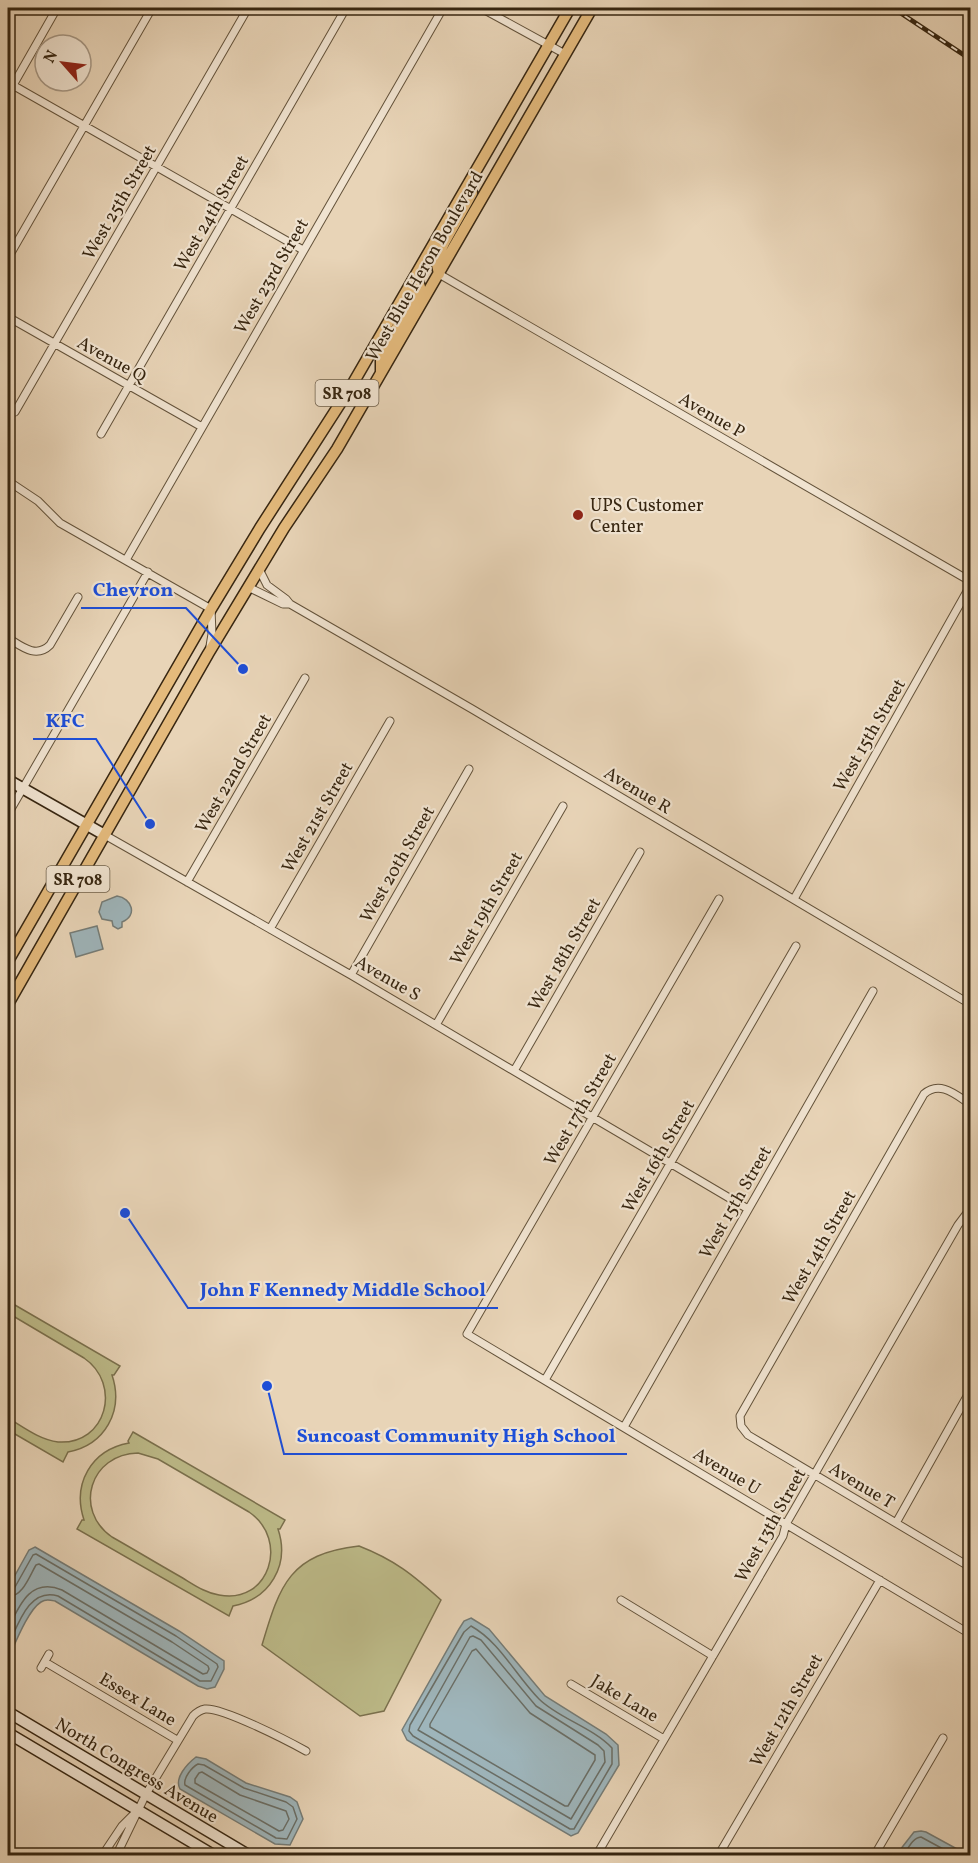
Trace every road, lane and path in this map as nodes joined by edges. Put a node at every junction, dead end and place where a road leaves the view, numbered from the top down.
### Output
1 (55, 8) edge
2 (152, 8) edge
3 (248, 8) edge
4 (346, 8) edge
5 (442, 8) edge
6 (481, 8) edge
7 (570, 8) edge
8 (592, 8) edge
9 (548, 45) junction
10 (565, 54) junction
11 (10, 84) edge
12 (8, 94) edge
13 (84, 126) junction
14 (157, 167) junction
15 (469, 184) junction
16 (230, 208) junction
17 (303, 250) junction
18 (8, 258) edge
19 (439, 274) junction
20 (416, 275) junction
21 (8, 317) edge
22 (55, 344) junction
23 (381, 373) junction
24 (129, 385) junction
25 (15, 412) dead end
26 (201, 427) junction
27 (101, 434) dead end
28 (8, 481) edge
29 (126, 560) junction
30 (259, 568) junction
31 (148, 572) junction
32 (970, 584) edge
33 (248, 586) junction
34 (78, 597) dead end
35 (290, 604) junction
36 (211, 609) junction
37 (8, 613) edge
38 (8, 623) edge
39 (8, 638) edge
40 (208, 654) junction
41 (305, 678) dead end
42 (390, 721) dead end
43 (469, 769) dead end
44 (8, 780) edge
45 (22, 788) junction
46 (562, 806) dead end
47 (8, 814) edge
48 (87, 824) junction
49 (103, 834) junction
50 (640, 852) dead end
51 (188, 882) junction
52 (719, 899) dead end
53 (794, 899) junction
54 (270, 928) junction
55 (796, 945) dead end
56 (8, 961) edge
57 (351, 975) junction
58 (873, 991) dead end
59 (8, 1004) edge
60 (970, 1004) edge
61 (436, 1025) junction
62 (514, 1071) junction
63 (970, 1104) edge
64 (593, 1118) junction
65 (671, 1163) junction
66 (748, 1209) junction
67 (970, 1209) edge
68 (467, 1334) joint
69 (545, 1380) junction
70 (970, 1391) edge
71 (741, 1426) joint
72 (624, 1427) junction
73 (814, 1475) junction
74 (896, 1523) junction
75 (786, 1524) junction
76 (970, 1567) edge
77 (880, 1580) junction
78 (621, 1600) dead end
79 (970, 1634) edge
80 (49, 1654) dead end
81 (713, 1656) junction
82 (571, 1684) dead end
83 (8, 1712) edge
84 (8, 1733) edge
85 (943, 1738) dead end
86 (664, 1739) junction
87 (177, 1740) junction
88 (306, 1750) dead end
89 (146, 1794) junction
90 (138, 1810) junction
91 (102, 1856) edge
92 (116, 1856) edge
93 (215, 1856) edge
94 (250, 1856) edge
95 (596, 1856) edge
96 (718, 1856) edge
97 (874, 1856) edge

1 - 11 street
2 - 13 street
3 - 14 street, West 25th Street
4 - 16 street, West 24th Street
5 - 17 street, West 23rd Street
6 - 9 street
7 - 9 main road, West Blue Heron Boulevard / SR 708
8 - 10 main road, West Blue Heron Boulevard / SR 708
9 - 10 street
9 - 15 main road, West Blue Heron Boulevard / SR 708
10 - 19 main road, West Blue Heron Boulevard / SR 708
11 - 12 street
11 - 13 street
13 - 14 street
13 - 18 street
14 - 16 street
14 - 22 street, West 25th Street
15 - 19 main road
15 - 20 main road, West Blue Heron Boulevard / SR 708
16 - 17 street
16 - 24 street, West 24th Street
17 - 26 street, West 23rd Street
19 - 23 main road, West Blue Heron Boulevard / SR 708
19 - 32 street, Avenue P
20 - 23 main road
20 - 36 main road, West Blue Heron Boulevard / SR 708
21 - 22 street, Avenue Q
22 - 24 street, Avenue Q
22 - 25 street, West 25th Street
23 - 30 main road, West Blue Heron Boulevard / SR 708
24 - 26 street, Avenue Q
24 - 27 street, West 24th Street
26 - 29 street, West 23rd Street
28 - 29 street
29 - 31 street
30 - 33 main road, West Blue Heron Boulevard / SR 708
30 - 35 street, Avenue R
31 - 36 street
31 - 45 street
32 - 53 street, West 15th Street
33 - 35 street, Avenue R
33 - 40 main road, West Blue Heron Boulevard / SR 708
34 - 39 street
35 - 53 street, Avenue R
36 - 40 street
36 - 48 main road, West Blue Heron Boulevard / SR 708
37 - 38 street
40 - 49 main road, West Blue Heron Boulevard / SR 708
41 - 51 street, West 22nd Street
42 - 54 street, West 21st Street
43 - 57 street, West 20th Street
44 - 45 street, Avenue S
45 - 47 street
45 - 48 street, Avenue S
46 - 61 street, West 19th Street
48 - 49 street, Avenue S
48 - 56 main road, West Blue Heron Boulevard / SR 708
49 - 51 street, Avenue S
49 - 59 main road, West Blue Heron Boulevard / SR 708
50 - 62 street, West 18th Street
51 - 54 street, Avenue S
52 - 64 street, West 17th Street
53 - 60 street, Avenue R
54 - 57 street, Avenue S
55 - 65 street, West 16th Street
57 - 61 street, Avenue S
58 - 66 street, West 15th Street
61 - 62 street, Avenue S
62 - 64 street, Avenue S
63 - 71 street, West 14th Street
64 - 65 street, Avenue S
64 - 68 street, West 17th Street
65 - 66 street, Avenue S
65 - 69 street, West 16th Street
66 - 72 street, West 15th Street
67 - 73 street, West 13th Street
68 - 69 street, Avenue U
69 - 72 street, Avenue U
70 - 74 street
71 - 73 street, Avenue T
72 - 75 street, Avenue U
73 - 74 street, Avenue T
73 - 75 street, West 13th Street
74 - 76 street, Avenue T
75 - 77 street, Avenue U
75 - 81 street, West 13th Street
77 - 79 street, Avenue U
77 - 96 street, West 12th Street
78 - 81 street
80 - 87 street, Essex Lane
81 - 86 street, West 13th Street
82 - 86 street, Jake Lane
83 - 89 street, North Congress Avenue
84 - 90 street, North Congress Avenue
85 - 97 street
86 - 95 street, West 13th Street
87 - 88 street, Essex Lane
87 - 89 street
89 - 90 street
89 - 94 street, North Congress Avenue
90 - 91 street
90 - 92 street
90 - 93 street, North Congress Avenue

